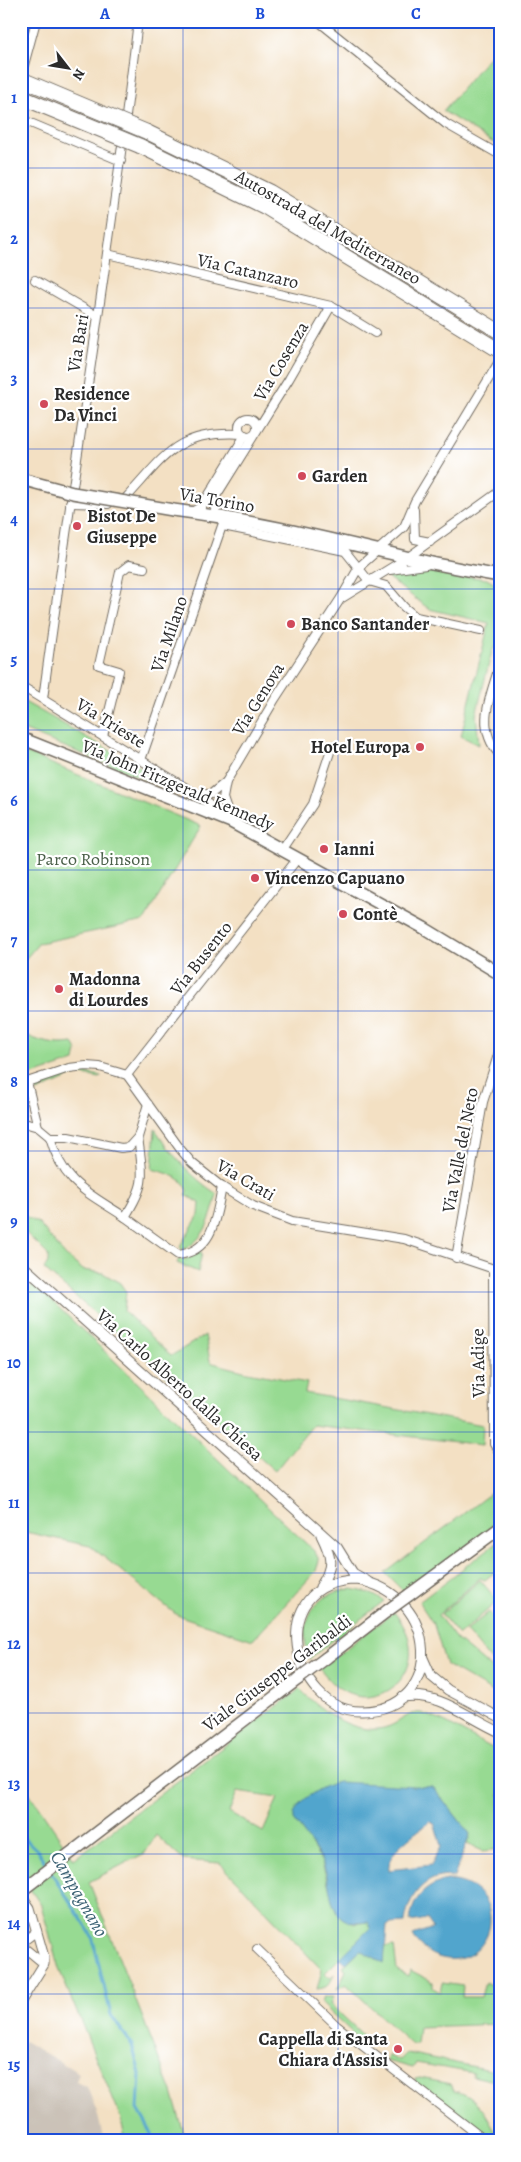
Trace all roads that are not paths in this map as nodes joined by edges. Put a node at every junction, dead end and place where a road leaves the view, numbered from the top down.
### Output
1 (36, 21) edge
2 (138, 21) edge
3 (318, 21) edge
4 (21, 78) edge
5 (21, 97) edge
6 (21, 120) edge
7 (500, 155) edge
8 (121, 161) junction
9 (107, 254) junction
10 (35, 280) dead end
11 (331, 306) junction
12 (97, 316) junction
13 (500, 332) edge
14 (375, 333) dead end
15 (500, 351) edge
16 (500, 360) edge
17 (256, 431) junction
18 (243, 435) junction
19 (21, 478) edge
20 (500, 491) edge
21 (415, 500) junction
22 (70, 503) junction
23 (192, 512) junction
24 (222, 520) junction
25 (430, 542) junction
26 (376, 547) junction
27 (407, 558) junction
28 (438, 564) junction
29 (359, 567) junction
30 (144, 568) dead end
31 (387, 570) junction
32 (500, 576) edge
33 (369, 581) junction
34 (341, 598) junction
35 (481, 631) dead end
36 (500, 664) edge
37 (21, 686) edge
38 (43, 698) junction
39 (103, 736) junction
40 (21, 738) edge
41 (332, 746) dead end
42 (500, 755) edge
43 (141, 760) junction
44 (226, 782) junction
45 (196, 794) junction
46 (232, 822) junction
47 (282, 849) junction
48 (298, 858) junction
49 (500, 974) edge
50 (500, 1049) edge
51 (127, 1076) junction
52 (24, 1083) edge
53 (148, 1104) junction
54 (21, 1122) edge
55 (38, 1127) junction
56 (50, 1137) junction
57 (138, 1137) junction
58 (222, 1187) junction
59 (126, 1217) junction
60 (456, 1258) junction
61 (21, 1264) edge
62 (497, 1271) edge
63 (500, 1453) edge
64 (500, 1528) edge
65 (318, 1530) junction
66 (367, 1581) junction
67 (320, 1588) junction
68 (423, 1658) junction
69 (403, 1697) junction
70 (500, 1718) edge
71 (500, 1732) edge
72 (21, 1891) edge
73 (21, 1895) edge
74 (37, 1931) junction
75 (21, 1940) edge
76 (21, 1946) edge
77 (257, 1949) dead end
78 (44, 1964) junction
79 (21, 2001) edge
80 (486, 2141) edge

1 - 4 street
2 - 8 street, Via Bari
3 - 7 street
4 - 13 highway, Autostrada del Mediterraneo, bridge
5 - 15 highway, Autostrada del Mediterraneo, bridge
6 - 8 street
8 - 9 street, Via Bari
9 - 11 street, Via Catanzaro
9 - 12 street, Via Bari
10 - 12 street
11 - 14 street, Via Catanzaro
11 - 17 street, Via Cosenza
12 - 22 street, Via Bari
16 - 21 street
17 - 18 street
17 - 18 street, Via Cosenza
17 - 24 street, Via Cosenza
18 - 22 street
18 - 23 street, Via Cosenza
19 - 23 main road, Via Torino, bridge
20 - 25 street, Via Genova
21 - 25 street
21 - 26 street
22 - 38 street, Via Bari
23 - 24 main road, Via Torino
24 - 26 main road, Via Torino
24 - 29 street
24 - 43 street, Via Milano
25 - 27 street, Via Genova
26 - 27 main road, Via Torino
26 - 29 street, Via Genova
27 - 28 main road, Via Torino
27 - 31 street, Via Genova
28 - 31 street
28 - 32 main road, Via Torino
29 - 33 street
29 - 34 street, Via Genova
30 - 39 street
31 - 33 street, Via Genova
33 - 34 street, Via Genova
33 - 35 street
34 - 44 street, Via Genova
36 - 42 street
37 - 38 street, Via Trieste
38 - 39 street, Via Trieste
39 - 43 street, Via Trieste
40 - 46 main road, Via John Fitzgerald Kennedy
41 - 47 street
43 - 45 street, Via Trieste
44 - 45 street
44 - 46 street, Via Genova
45 - 46 street, Via Trieste
46 - 47 main road, Via John Fitzgerald Kennedy
47 - 48 main road, Via John Fitzgerald Kennedy
48 - 49 main road, Via John Fitzgerald Kennedy
48 - 51 street, Via Busento
50 - 60 street, Via Valle del Neto
51 - 52 street
51 - 53 street, Via Crati
52 - 55 street
53 - 57 street
53 - 58 street, Via Crati
54 - 55 street
55 - 56 street
56 - 57 street
56 - 59 street
57 - 59 street
58 - 59 street
58 - 60 street, Via Crati
60 - 62 street, Via Crati
61 - 65 street, Via Carlo Alberto dalla Chiesa
62 - 63 street, Via Adige
64 - 72 main road, Viale Giuseppe Garibaldi, bridge
65 - 66 street, Via Carlo Alberto dalla Chiesa
65 - 67 street, Via Carlo Alberto dalla Chiesa
66 - 67 street
66 - 68 street
67 - 69 street
68 - 69 street
68 - 70 street
69 - 71 street
73 - 74 street
74 - 75 street
74 - 78 street
76 - 78 street
77 - 80 street
78 - 79 street

